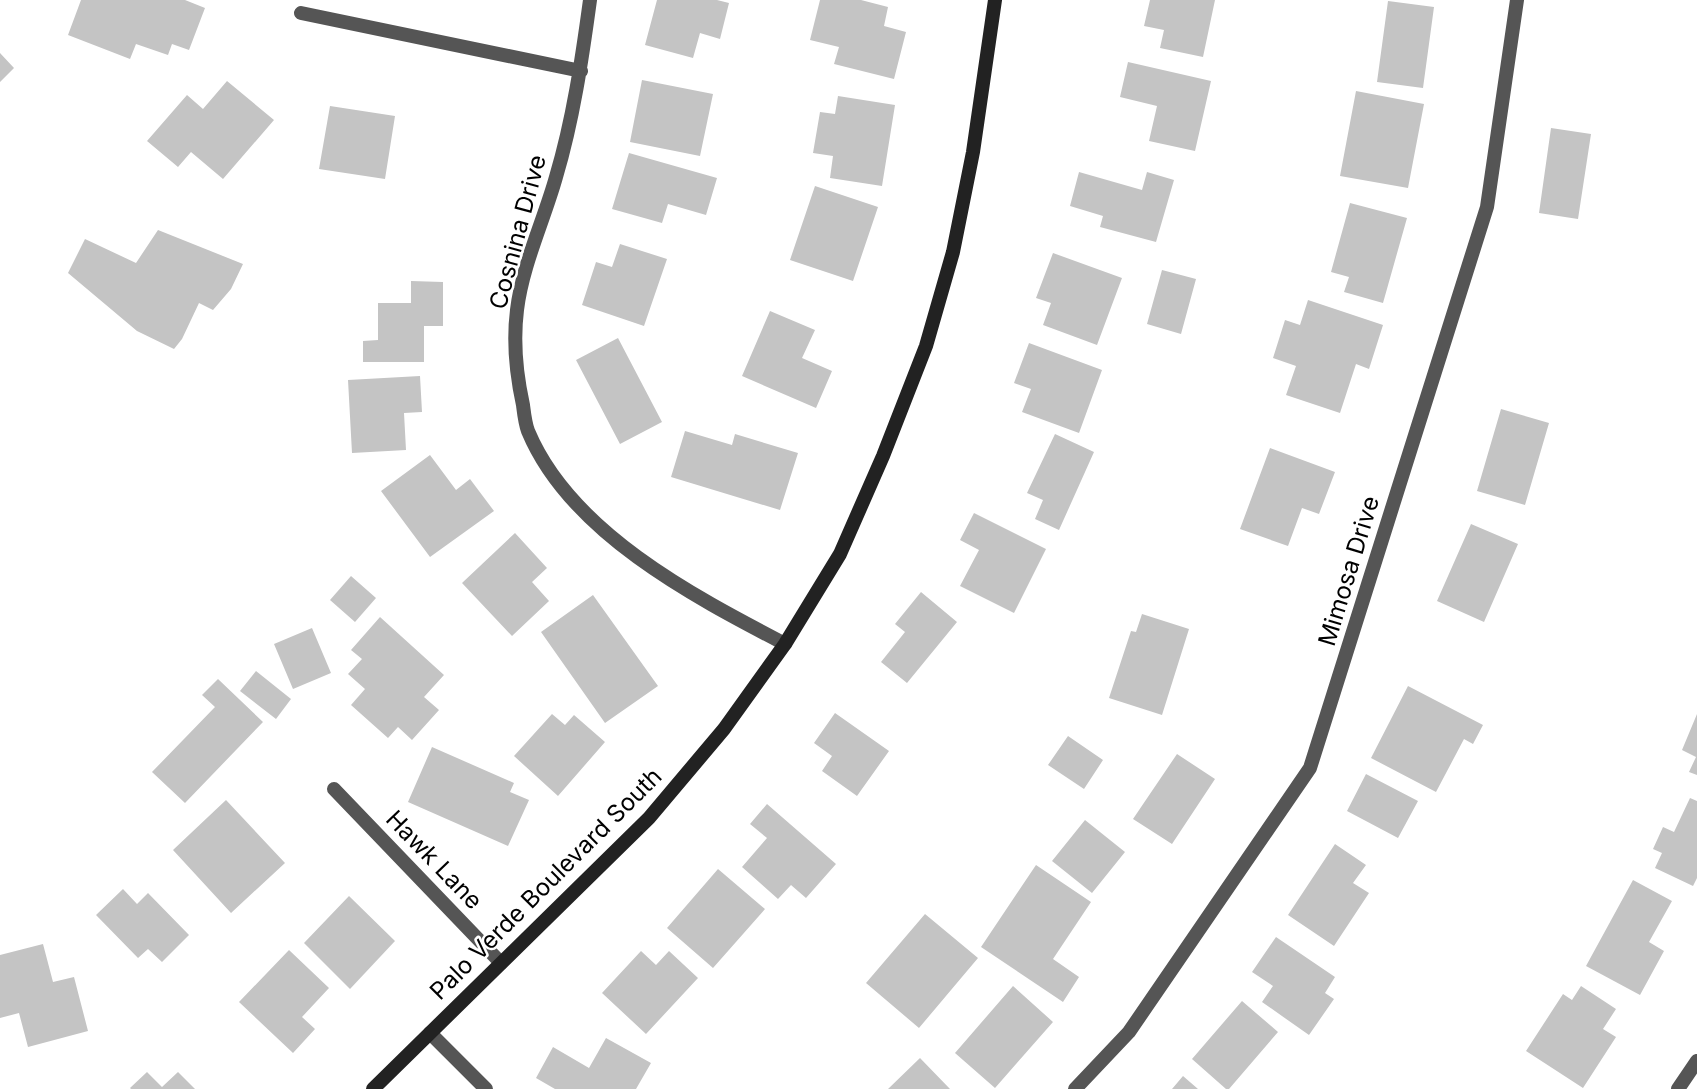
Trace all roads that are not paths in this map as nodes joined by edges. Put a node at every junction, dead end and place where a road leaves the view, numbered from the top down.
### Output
1 (590, 0) edge
2 (995, 0) edge
3 (1517, 0) edge
4 (301, 13) dead end
5 (581, 71) junction
6 (785, 645) junction
7 (334, 789) dead end
8 (501, 963) junction
9 (430, 1033) junction
10 (1697, 1061) edge
11 (373, 1089) edge
12 (486, 1089) edge
13 (1075, 1089) edge
14 (1678, 1089) edge

1 - 5 street, Cosnina Drive
2 - 6 main road, Palo Verde Boulevard South
3 - 13 street, Mimosa Drive
4 - 5 street
5 - 6 street, Cosnina Drive
6 - 8 main road, Palo Verde Boulevard South
7 - 8 street, Hawk Lane
8 - 9 main road, Palo Verde Boulevard South
9 - 11 main road, Palo Verde Boulevard South
9 - 12 street
10 - 14 street

